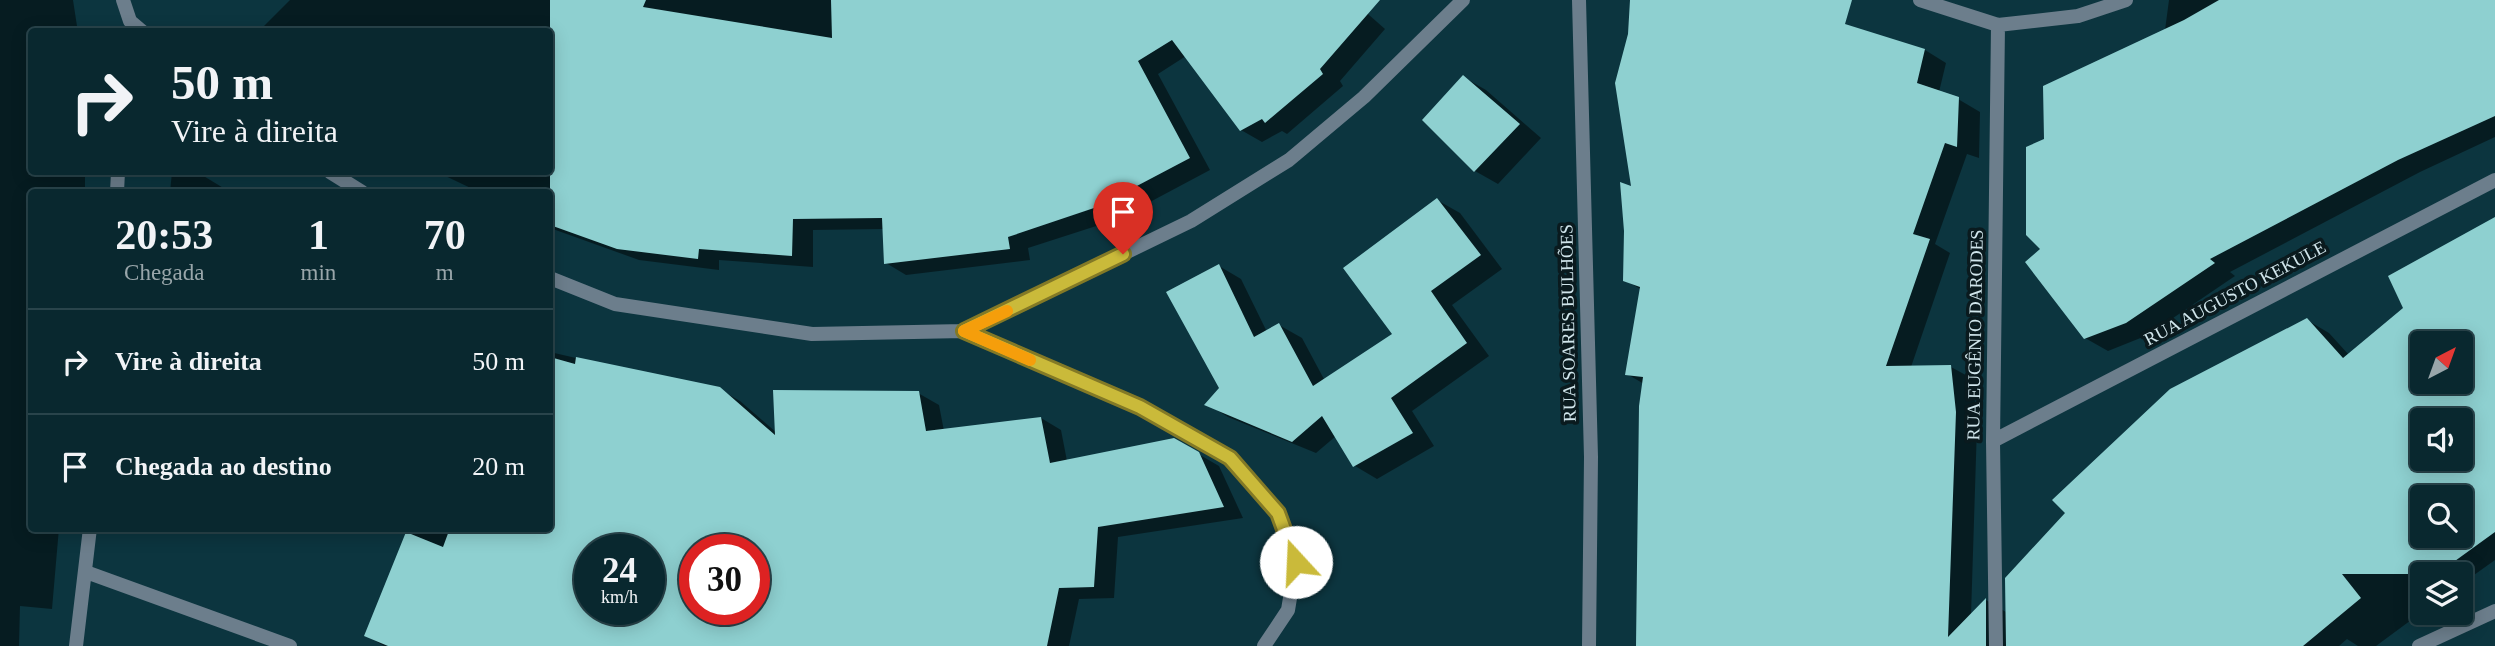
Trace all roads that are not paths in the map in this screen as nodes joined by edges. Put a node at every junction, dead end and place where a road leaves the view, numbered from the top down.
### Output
1 (123, 0) edge
2 (1463, 0) edge
3 (1579, 0) edge
4 (1920, 0) edge
5 (2126, 0) edge
6 (1998, 25) junction
7 (130, 26) edge
8 (335, 175) edge
9 (2495, 180) edge
10 (357, 189) edge
11 (553, 279) edge
12 (964, 331) junction
13 (1993, 441) junction
14 (90, 532) edge
15 (86, 572) junction
16 (2495, 611) edge
17 (76, 646) edge
18 (290, 646) edge
19 (1264, 646) edge
20 (1589, 646) edge
21 (1996, 646) edge
22 (2419, 646) edge

1 - 7 street
2 - 12 street
3 - 20 street, RUA SOARES BULHÕES
4 - 6 street
5 - 6 street
6 - 13 street, RUA EUGÊNIO DARODES
8 - 10 street
9 - 13 street, RUA AUGUSTO KEKULE
11 - 12 street
12 - 19 street
13 - 21 street, RUA EUGÊNIO DARODES
14 - 15 street
15 - 17 street
15 - 18 street
16 - 22 street

